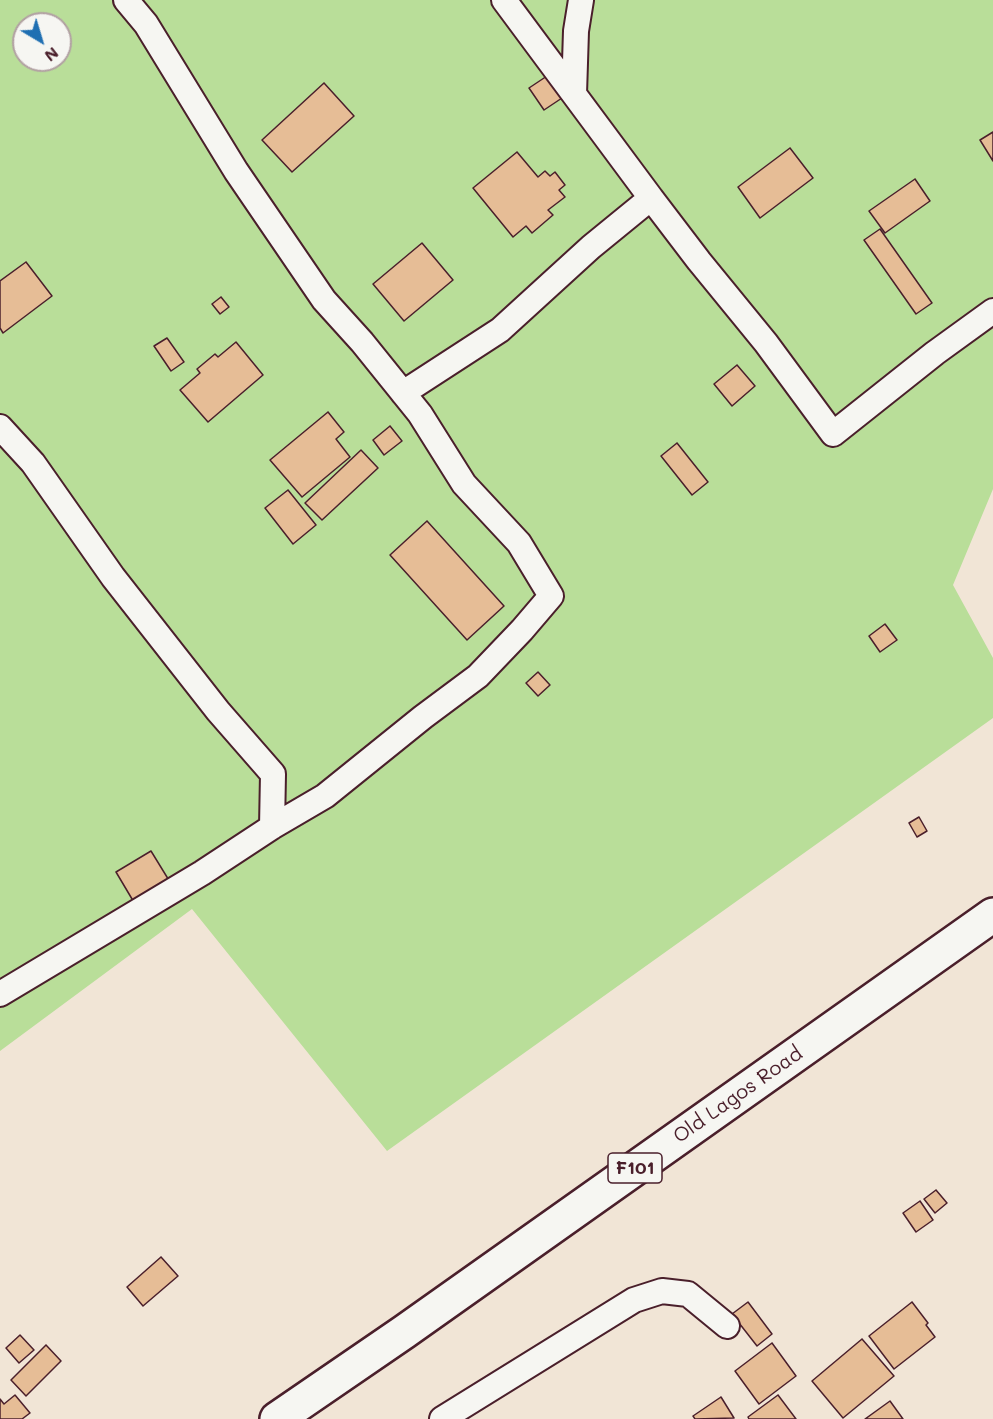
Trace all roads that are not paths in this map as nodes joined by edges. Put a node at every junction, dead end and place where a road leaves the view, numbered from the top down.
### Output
1 (126, 0) edge
2 (504, 0) edge
3 (581, 0) edge
4 (574, 94) junction
5 (651, 198) junction
6 (993, 311) edge
7 (403, 393) junction
8 (0, 428) edge
9 (272, 827) junction
10 (993, 915) edge
11 (0, 994) edge
12 (727, 1326) dead end
13 (277, 1419) edge
14 (442, 1419) edge

1 - 7 street
2 - 4 street
3 - 4 street
4 - 5 street
5 - 6 street
5 - 7 street
7 - 9 street
8 - 9 street
9 - 11 street
10 - 13 main road, Old Lagos Road / F101
12 - 14 street

